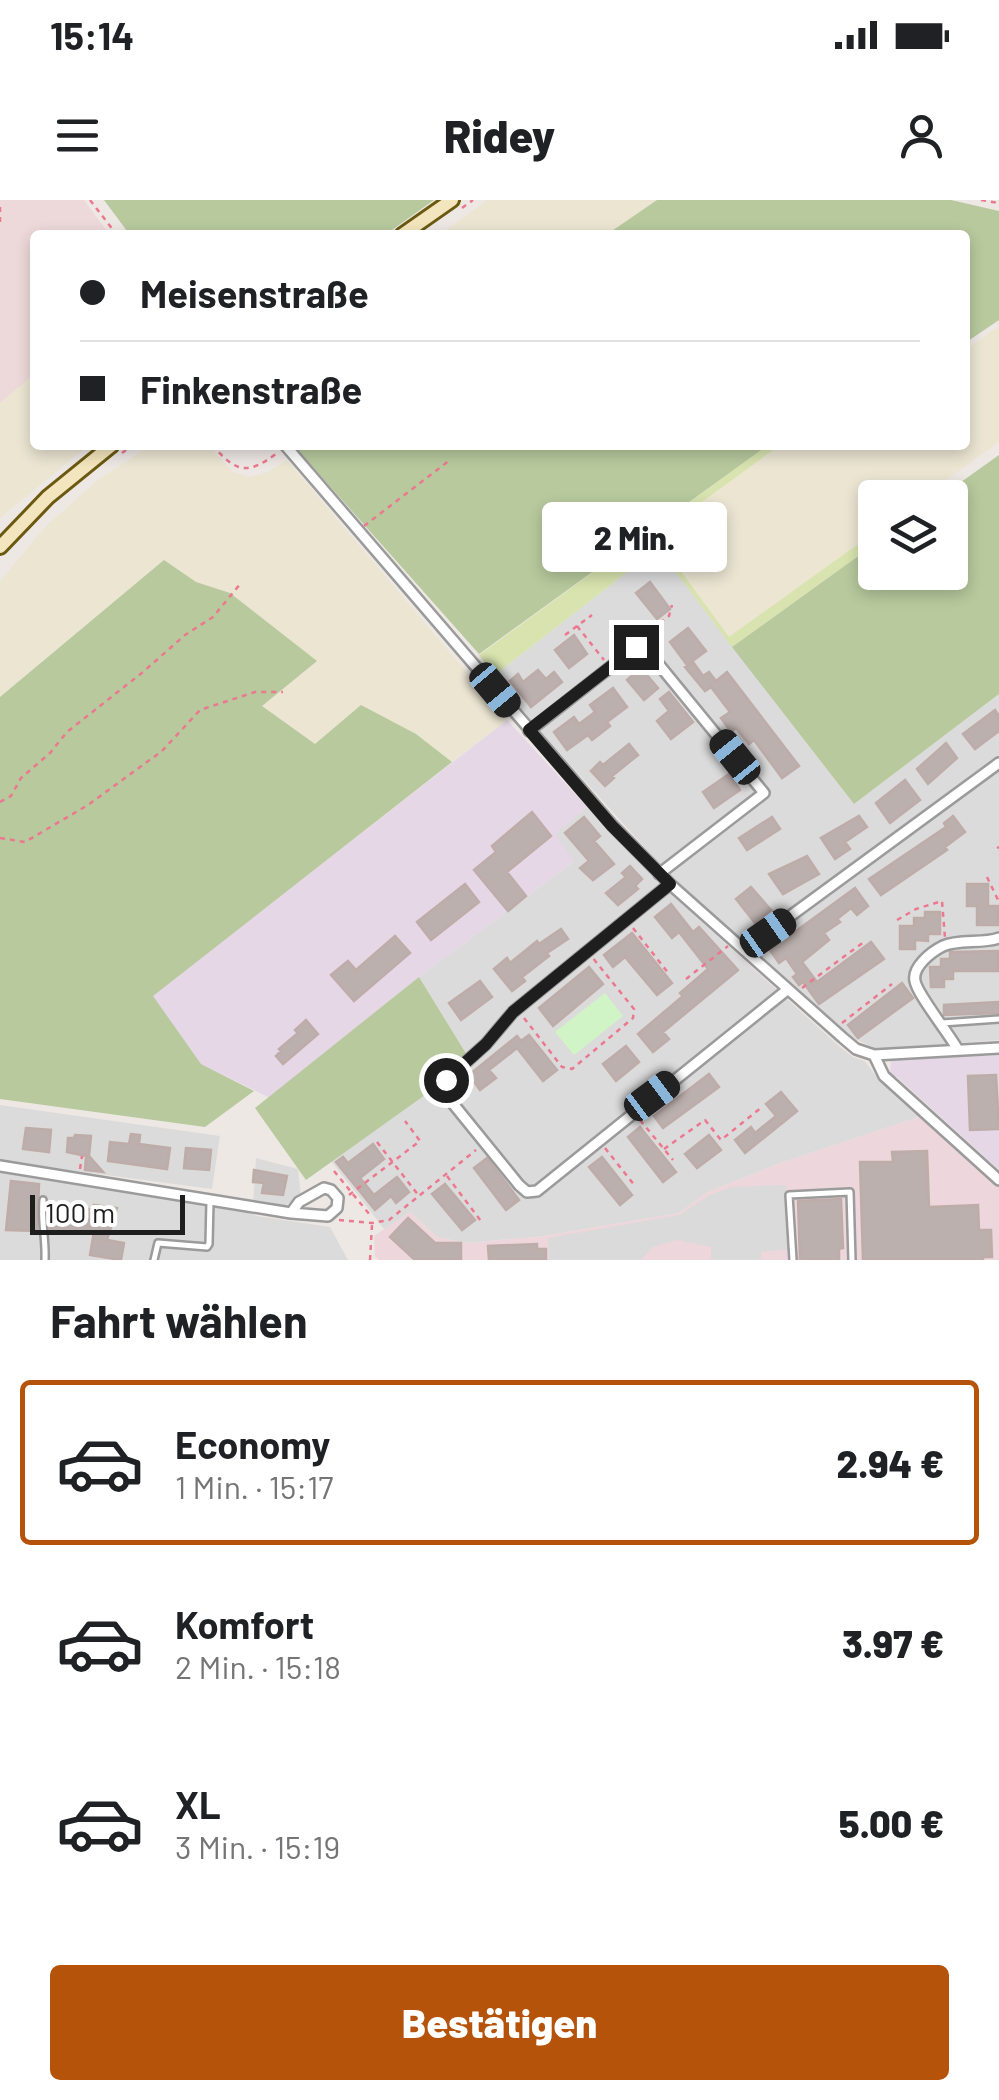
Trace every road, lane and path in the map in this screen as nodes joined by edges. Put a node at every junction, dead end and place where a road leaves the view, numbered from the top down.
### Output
1 (90, 200) edge
2 (452, 200) edge
3 (981, 200) edge
4 (999, 203) edge
5 (0, 207) edge
6 (0, 224) edge
7 (114, 230) edge
8 (409, 230) edge
9 (116, 450) edge
10 (217, 450) edge
11 (279, 450) edge
12 (284, 450) edge
13 (450, 460) dead end
14 (359, 530) junction
15 (0, 547) edge
16 (241, 583) dead end
17 (672, 605) dead end
18 (592, 615) dead end
19 (577, 626) junction
20 (565, 636) dead end
21 (640, 647) junction
22 (610, 668) junction
23 (284, 692) dead end
24 (529, 730) junction
25 (999, 764) edge
26 (0, 802) edge
27 (0, 838) edge
28 (658, 874) junction
29 (987, 877) dead end
30 (670, 884) junction
31 (999, 902) edge
32 (627, 920) junction
33 (897, 920) dead end
34 (999, 938) edge
35 (734, 941) junction
36 (864, 941) dead end
37 (946, 944) junction
38 (744, 950) junction
39 (588, 952) junction
40 (668, 974) dead end
41 (686, 979) dead end
42 (892, 984) dead end
43 (790, 993) junction
44 (516, 1009) junction
45 (999, 1020) edge
46 (942, 1023) junction
47 (833, 1030) junction
48 (999, 1048) edge
49 (958, 1050) junction
50 (874, 1055) junction
51 (762, 1107) dead end
52 (632, 1111) junction
53 (405, 1120) dead end
54 (598, 1140) junction
55 (378, 1142) dead end
56 (485, 1143) junction
57 (664, 1149) junction
58 (82, 1156) dead end
59 (673, 1160) dead end
60 (393, 1162) junction
61 (0, 1166) edge
62 (334, 1170) dead end
63 (446, 1175) junction
64 (79, 1178) junction
65 (999, 1180) edge
66 (635, 1186) dead end
67 (352, 1194) junction
68 (420, 1197) junction
69 (210, 1198) junction
70 (338, 1198) junction
71 (43, 1200) dead end
72 (291, 1214) junction
73 (370, 1215) dead end
74 (328, 1216) junction
75 (481, 1221) dead end
76 (372, 1224) junction
77 (45, 1260) edge
78 (154, 1260) edge
79 (370, 1260) edge
80 (793, 1260) edge
81 (852, 1260) edge

1 - 7 path
2 - 8 main road
3 - 4 path
5 - 6 path
9 - 15 main road
10 - 11 path
12 - 14 street
13 - 14 path
14 - 24 street
16 - 26 path
17 - 21 path
18 - 19 path
19 - 20 path
19 - 22 path
21 - 22 street
21 - 28 street
22 - 24 street
23 - 27 path
24 - 28 street
25 - 38 street
28 - 30 street
29 - 31 path
30 - 32 street
30 - 35 street
32 - 39 street
32 - 40 path
33 - 37 path
34 - 37 street
35 - 38 street
35 - 41 path
36 - 43 path
37 - 46 street
38 - 43 street
39 - 44 street
39 - 44 path
42 - 47 path
43 - 47 street
43 - 52 street
44 - 56 street
45 - 46 lane
46 - 49 street
47 - 50 street
48 - 49 street
49 - 50 street
50 - 65 street
51 - 57 path
52 - 54 street
52 - 57 path
53 - 60 path
54 - 56 street
54 - 66 path
55 - 60 path
56 - 63 path
57 - 59 path
58 - 64 path
60 - 67 path
60 - 68 path
61 - 64 street
62 - 67 path
63 - 68 path
63 - 75 path
64 - 69 street
67 - 70 path
67 - 73 path
68 - 76 path
69 - 72 street
69 - 78 lane
70 - 72 street
70 - 74 street
71 - 77 lane
72 - 74 street
74 - 76 path
76 - 79 path
80 - 81 lane

